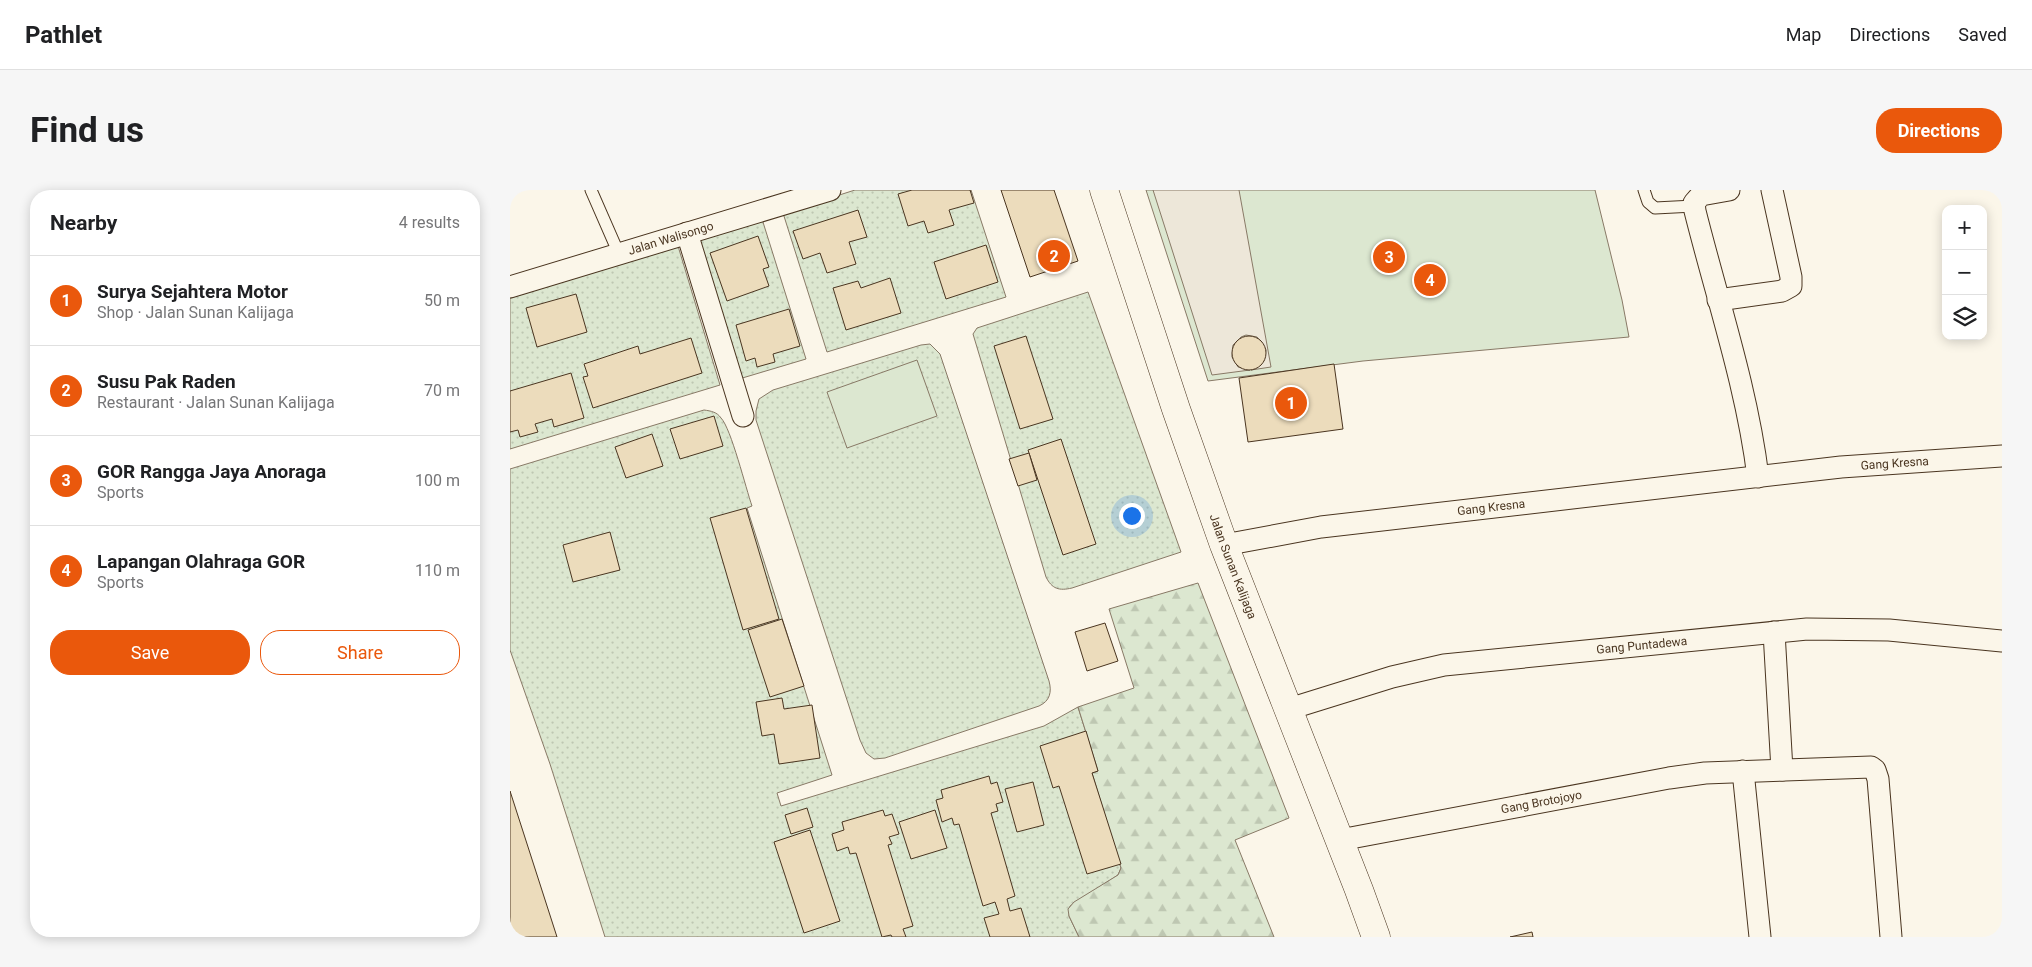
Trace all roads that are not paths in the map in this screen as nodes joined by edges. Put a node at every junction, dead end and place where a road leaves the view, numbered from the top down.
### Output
1 (591, 190) edge
2 (830, 190) edge
3 (1104, 190) edge
4 (1644, 190) edge
5 (1729, 190) edge
6 (1772, 190) edge
7 (1694, 206) junction
8 (687, 233) junction
9 (619, 254) junction
10 (510, 287) edge
11 (1718, 300) junction
12 (744, 416) dead end
13 (2002, 456) edge
14 (1758, 477) junction
15 (1224, 545) junction
16 (1774, 632) junction
17 (2002, 641) edge
18 (1289, 709) junction
19 (1782, 770) junction
20 (1743, 772) junction
21 (1340, 840) junction
22 (1376, 937) edge
23 (1760, 937) edge
24 (1891, 937) edge

1 - 9 lane
2 - 8 street, Jalan Walisongo
3 - 15 main road, Jalan Sunan Kalijaga
4 - 7 lane
5 - 7 street
6 - 11 street
7 - 11 street
8 - 9 street, Jalan Walisongo
8 - 12 street
9 - 10 street, Jalan Walisongo
11 - 14 street
13 - 14 street, Gang Kresna
14 - 15 street, Gang Kresna
15 - 18 main road, Jalan Sunan Kalijaga
16 - 17 street, Gang Puntadewa
16 - 18 street, Gang Puntadewa
16 - 19 street
18 - 21 main road, Jalan Sunan Kalijaga
19 - 20 street, Gang Brotojoyo
19 - 24 street, Gang Brotojoyo
20 - 21 street, Gang Brotojoyo
20 - 23 street
21 - 22 main road, Jalan Sunan Kalijaga

